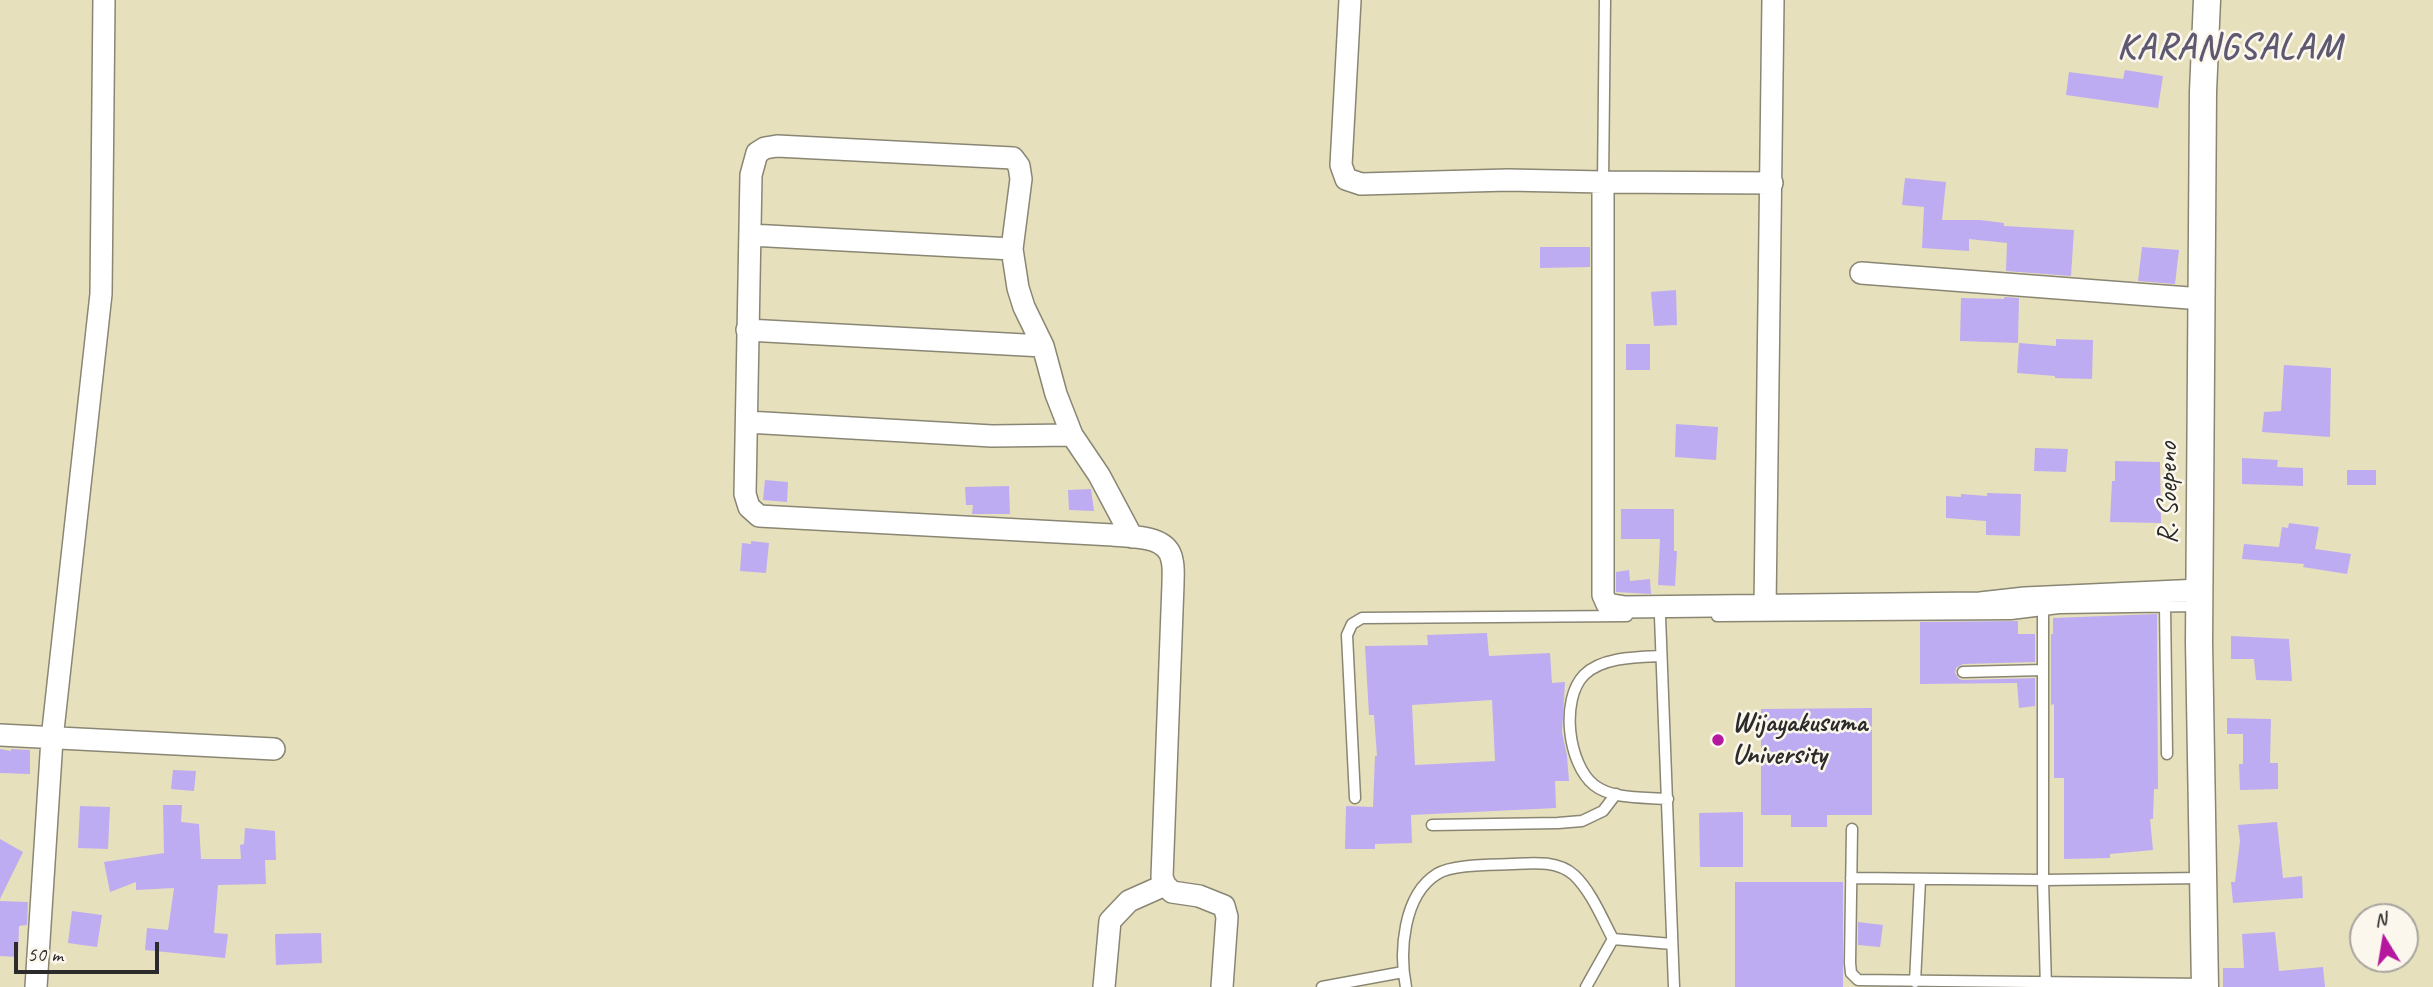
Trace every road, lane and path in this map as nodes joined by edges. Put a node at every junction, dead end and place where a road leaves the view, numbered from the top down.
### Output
1 (104, 0) edge
2 (1350, 0) edge
3 (1605, 0) edge
4 (1773, 0) edge
5 (2207, 0) edge
6 (1603, 182) junction
7 (1772, 183) junction
8 (750, 234) junction
9 (1012, 249) junction
10 (1861, 273) dead end
11 (2202, 299) junction
12 (747, 330) junction
13 (1043, 346) junction
14 (747, 422) junction
15 (1072, 435) junction
16 (1132, 537) junction
17 (2200, 598) junction
18 (1765, 607) junction
19 (2165, 607) junction
20 (2043, 610) junction
21 (1660, 616) junction
22 (1661, 656) junction
23 (2043, 670) junction
24 (1963, 672) dead end
25 (0, 735) edge
26 (52, 739) junction
27 (274, 749) dead end
28 (2167, 754) dead end
29 (1616, 794) junction
30 (1355, 798) dead end
31 (1668, 799) junction
32 (1432, 825) dead end
33 (1852, 829) dead end
34 (2202, 877) junction
35 (1851, 878) junction
36 (1920, 880) junction
37 (2043, 880) junction
38 (1165, 885) junction
39 (1613, 939) junction
40 (1672, 944) junction
41 (1403, 972) junction
42 (1915, 982) junction
43 (2046, 984) edge
44 (2205, 985) edge
45 (36, 987) edge
46 (1104, 987) edge
47 (1222, 987) edge
48 (1322, 987) edge
49 (1406, 987) edge
50 (1586, 987) edge
51 (1674, 987) edge

1 - 26 street
2 - 6 street
3 - 6 lane
4 - 7 street
5 - 11 street, R. Soepeno
6 - 7 street
6 - 18 street
7 - 18 street
8 - 9 street
8 - 9 street
8 - 12 street
9 - 13 street
10 - 11 street
11 - 17 street, R. Soepeno
12 - 13 street
12 - 14 street
13 - 15 street
14 - 15 street
14 - 16 street
15 - 16 street
16 - 38 street
17 - 18 street
17 - 19 lane
17 - 34 street, R. Soepeno
19 - 20 lane
19 - 28 lane
20 - 21 lane
20 - 23 lane
21 - 22 lane
21 - 30 lane
22 - 29 lane
22 - 31 lane
23 - 24 lane
23 - 37 lane
25 - 26 street
26 - 27 street
26 - 45 street
29 - 31 lane
29 - 32 lane
31 - 40 lane
33 - 35 lane
34 - 37 lane
34 - 44 street, R. Soepeno
35 - 36 lane
35 - 42 lane
36 - 37 lane
36 - 42 lane
37 - 43 lane
38 - 46 street
38 - 47 street
39 - 40 lane
39 - 41 lane
39 - 50 lane
40 - 51 lane
41 - 48 lane
41 - 49 lane
42 - 43 lane
43 - 44 lane

